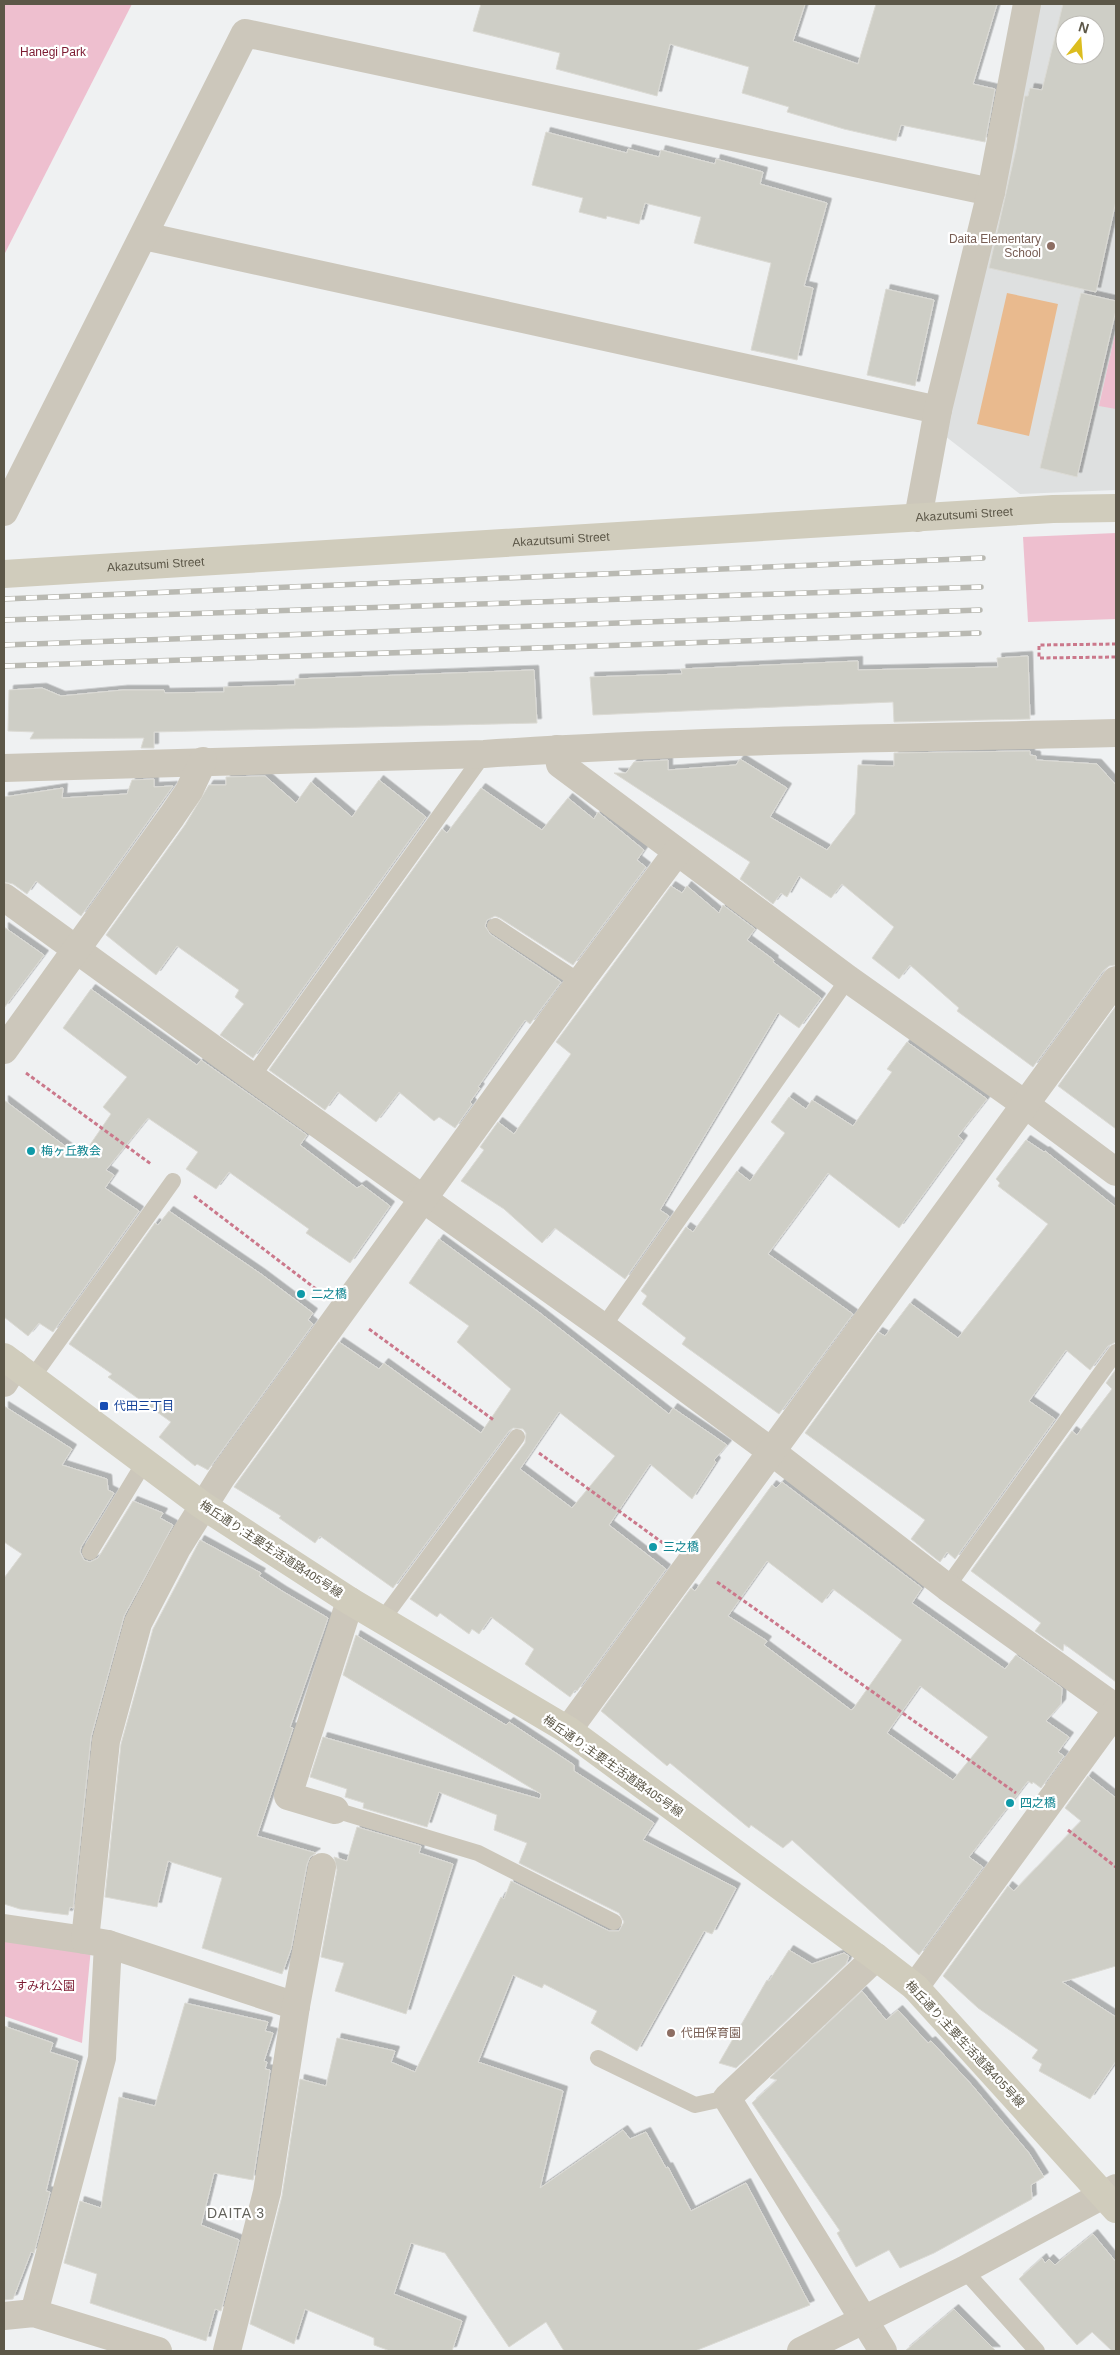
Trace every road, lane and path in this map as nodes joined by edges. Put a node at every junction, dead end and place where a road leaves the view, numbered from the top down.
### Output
1 (1027, 4) edge
2 (991, 192) junction
3 (144, 236) junction
4 (938, 410) junction
5 (1116, 508) edge
6 (4, 512) edge
7 (918, 518) junction
8 (4, 574) edge
9 (1116, 644) edge
10 (1116, 657) edge
11 (1116, 733) edge
12 (557, 749) junction
13 (484, 754) junction
14 (203, 761) junction
15 (4, 768) edge
16 (677, 852) junction
17 (4, 896) edge
18 (495, 926) dead end
19 (76, 950) junction
20 (848, 979) junction
21 (1116, 980) edge
22 (580, 982) junction
23 (4, 1050) edge
24 (252, 1077) junction
25 (1026, 1105) junction
26 (1116, 1172) edge
27 (173, 1181) dead end
28 (424, 1200) junction
29 (603, 1327) junction
30 (1116, 1352) edge
31 (14, 1371) edge
32 (517, 1437) dead end
33 (772, 1452) junction
34 (144, 1462) junction
35 (202, 1505) junction
36 (90, 1552) dead end
37 (946, 1587) junction
38 (350, 1600) junction
39 (382, 1620) junction
40 (1116, 1709) edge
41 (568, 1730) junction
42 (335, 1810) joint
43 (1042, 1812) junction
44 (322, 1867) dead end
45 (1116, 1867) edge
46 (614, 1922) dead end
47 (4, 1928) edge
48 (96, 1942) junction
49 (876, 1957) junction
50 (915, 1988) junction
51 (296, 2006) junction
52 (598, 2058) dead end
53 (727, 2098) junction
54 (1112, 2197) edge
55 (964, 2270) junction
56 (34, 2313) junction
57 (4, 2316) edge
58 (865, 2320) junction
59 (158, 2351) edge
60 (228, 2351) edge
61 (802, 2351) edge
62 (883, 2351) edge
63 (1037, 2351) edge

1 - 2 street
2 - 3 street
2 - 4 street
3 - 4 street
3 - 6 street
4 - 7 street
5 - 7 street, Akazutsumi Street
7 - 8 street, Akazutsumi Street
9 - 10 path
11 - 12 street
12 - 13 street
12 - 16 street
13 - 14 street
13 - 24 lane
14 - 15 street
14 - 19 street
16 - 20 street
16 - 22 street
17 - 19 street
18 - 22 lane
19 - 23 street
19 - 24 street
20 - 25 street
20 - 29 lane
21 - 25 street
22 - 28 street
24 - 28 street
25 - 26 street
25 - 33 street
27 - 31 lane
28 - 29 street
28 - 35 street
29 - 33 street
30 - 37 lane
31 - 34 street, 梅丘通り;主要生活道路405号線
32 - 39 lane
33 - 37 street
33 - 41 street
34 - 35 street, 梅丘通り;主要生活道路405号線
34 - 36 lane
35 - 38 street, 梅丘通り;主要生活道路405号線
35 - 48 street
37 - 40 street
38 - 39 street, 梅丘通り;主要生活道路405号線
38 - 42 street
39 - 41 street, 梅丘通り;主要生活道路405号線
40 - 43 street
41 - 49 street, 梅丘通り;主要生活道路405号線
42 - 46 lane
43 - 45 path
43 - 50 street
44 - 51 street
47 - 48 street
48 - 51 street
48 - 56 street
49 - 50 street, 梅丘通り;主要生活道路405号線
49 - 53 street
50 - 54 street, 梅丘通り;主要生活道路405号線
51 - 60 street
52 - 53 lane
53 - 58 street
54 - 55 street
55 - 58 street
55 - 63 lane
56 - 57 street
56 - 59 street
58 - 61 street
58 - 62 street

